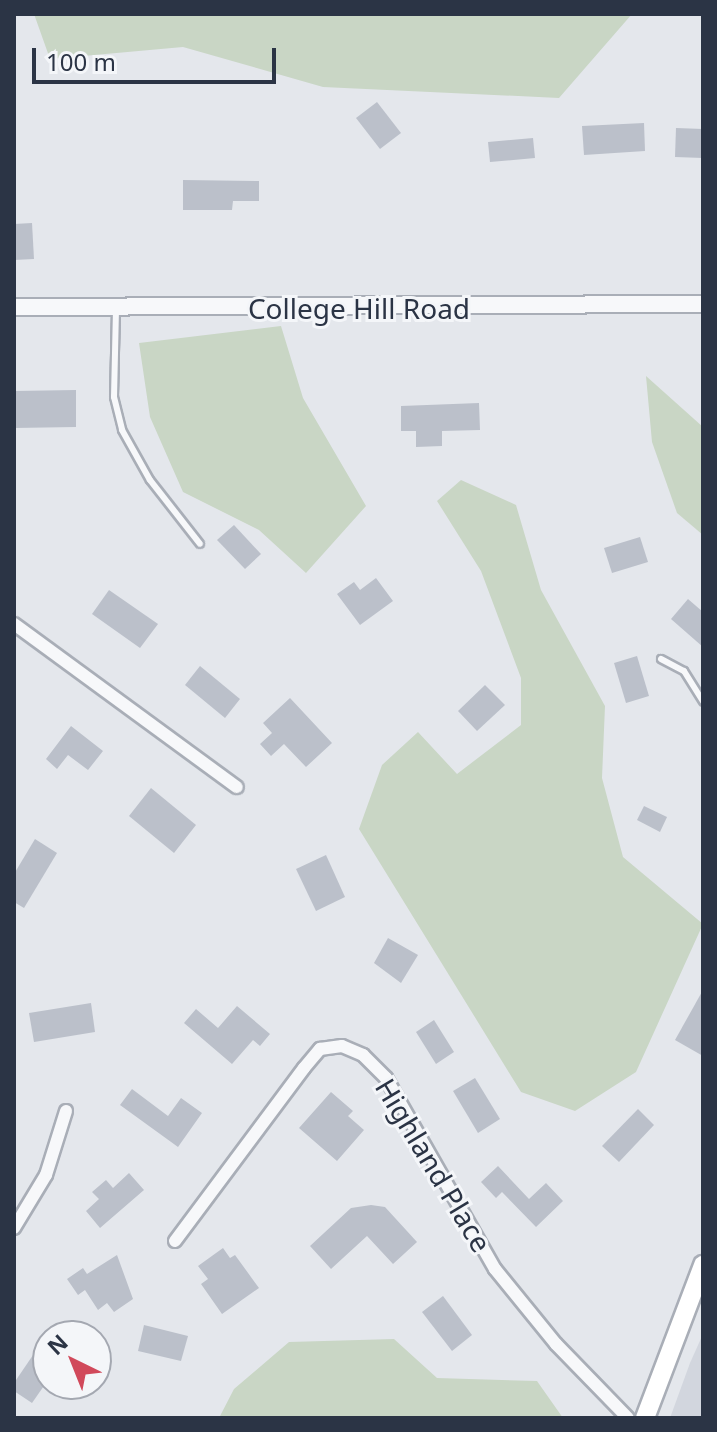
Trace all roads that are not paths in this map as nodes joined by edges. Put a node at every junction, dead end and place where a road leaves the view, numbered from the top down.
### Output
1 (703, 304) edge
2 (14, 307) edge
3 (116, 308) junction
4 (200, 544) dead end
5 (14, 624) edge
6 (661, 659) dead end
7 (703, 702) edge
8 (237, 787) dead end
9 (66, 1111) dead end
10 (14, 1228) edge
11 (175, 1241) dead end
12 (703, 1265) edge
13 (628, 1418) edge
14 (645, 1418) edge

1 - 3 street, College Hill Road
2 - 3 street, College Hill Road
3 - 4 lane
5 - 8 street
6 - 7 lane
9 - 10 street
11 - 13 street, Highland Place
12 - 14 main road

